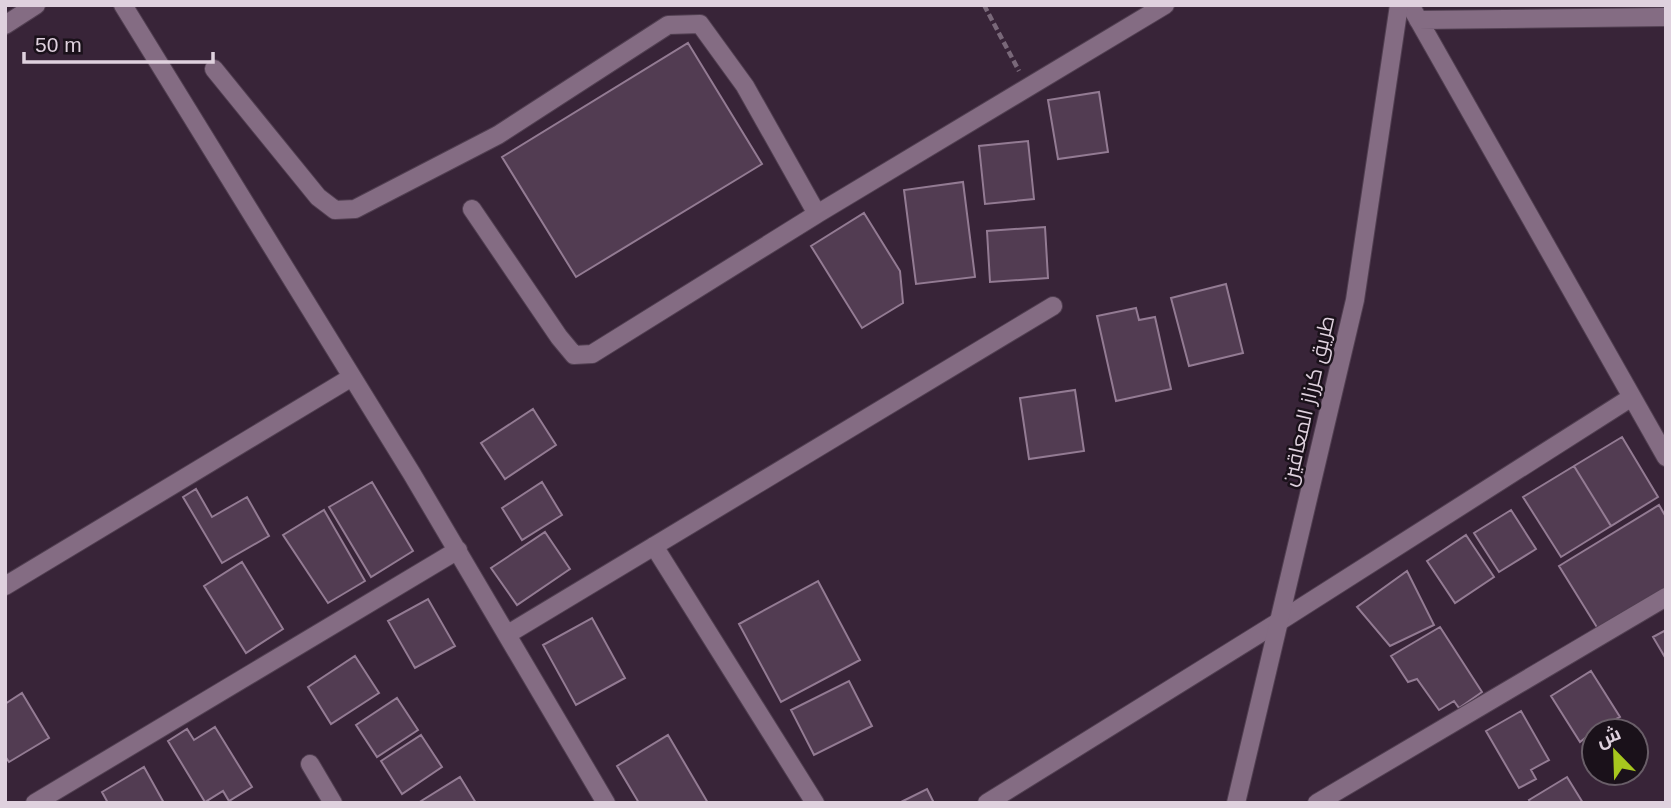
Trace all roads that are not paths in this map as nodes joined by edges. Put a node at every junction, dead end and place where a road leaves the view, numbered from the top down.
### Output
1 (36, 5) edge
2 (123, 5) edge
3 (1165, 5) edge
4 (1399, 5) edge
5 (1414, 13) edge
6 (1666, 17) edge
7 (5, 24) edge
8 (214, 69) dead end
9 (472, 209) dead end
10 (817, 214) junction
11 (1053, 306) dead end
12 (352, 377) junction
13 (1632, 397) junction
14 (1666, 457) edge
15 (654, 545) junction
16 (458, 550) junction
17 (5, 586) edge
18 (1666, 597) edge
19 (1280, 621) junction
20 (508, 634) junction
21 (310, 764) dead end
22 (35, 803) edge
23 (333, 803) edge
24 (607, 803) edge
25 (815, 803) edge
26 (987, 803) edge
27 (1236, 803) edge
28 (1317, 803) edge

1 - 7 street
2 - 12 street
3 - 10 street
4 - 19 street, طريق كرزاز المعاقين
5 - 6 street
5 - 13 street
8 - 10 street
9 - 10 street
11 - 15 street
12 - 16 street
12 - 17 street
13 - 14 street
13 - 19 street
15 - 20 street
15 - 25 street
16 - 20 street
16 - 22 street
18 - 28 street
19 - 26 street
19 - 27 street, طريق كرزاز المعاقين
20 - 24 street
21 - 23 street

